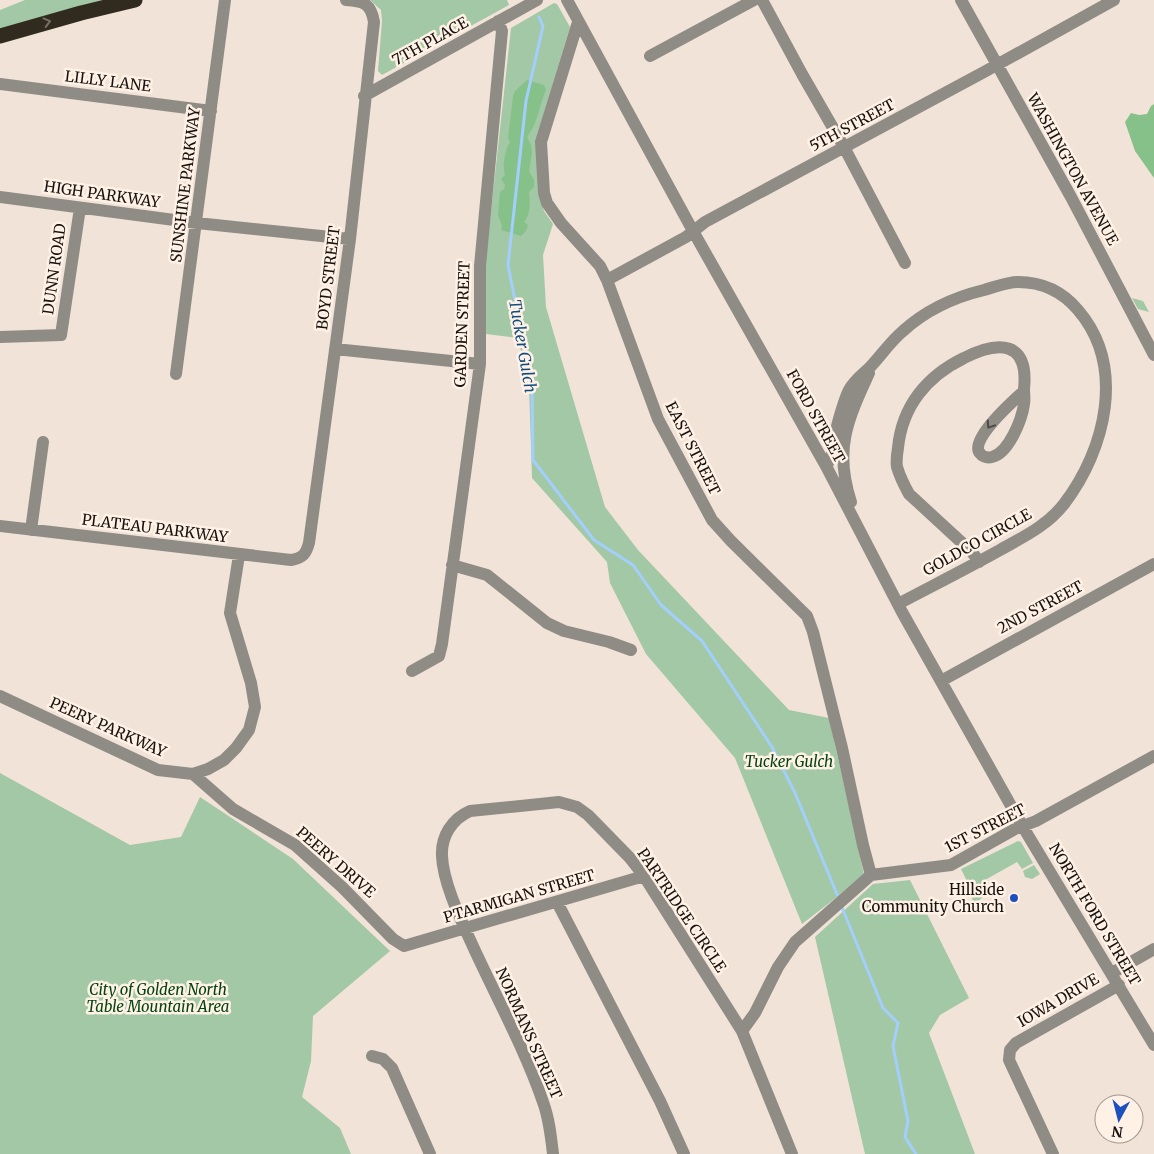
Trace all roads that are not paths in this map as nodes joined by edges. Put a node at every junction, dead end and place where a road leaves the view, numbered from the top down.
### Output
1 (135, 0) edge
2 (225, 0) edge
3 (346, 0) edge
4 (537, 0) edge
5 (567, 0) edge
6 (754, 0) edge
7 (762, 0) edge
8 (961, 0) edge
9 (1114, 0) edge
10 (498, 21) junction
11 (578, 22) junction
12 (0, 36) edge
13 (650, 56) dead end
14 (997, 65) junction
15 (0, 84) edge
16 (364, 96) junction
17 (211, 111) junction
18 (844, 147) junction
19 (0, 197) edge
20 (80, 208) junction
21 (196, 223) junction
22 (693, 231) junction
23 (350, 239) junction
24 (905, 263) dead end
25 (607, 280) junction
26 (0, 337) edge
27 (335, 349) junction
28 (1154, 355) edge
29 (480, 364) junction
30 (871, 366) junction
31 (176, 374) dead end
32 (1024, 390) junction
33 (43, 442) dead end
34 (826, 466) junction
35 (852, 517) junction
36 (0, 526) edge
37 (31, 530) junction
38 (305, 554) joint
39 (239, 555) junction
40 (979, 562) junction
41 (452, 564) junction
42 (1154, 564) edge
43 (898, 604) junction
44 (631, 650) dead end
45 (412, 671) dead end
46 (942, 680) junction
47 (0, 696) edge
48 (1154, 756) edge
49 (193, 774) junction
50 (1024, 827) junction
51 (871, 875) junction
52 (644, 876) junction
53 (557, 902) junction
54 (464, 928) junction
55 (404, 946) joint
56 (1154, 949) edge
57 (1112, 973) junction
58 (1119, 985) junction
59 (742, 1032) junction
60 (1154, 1045) edge
61 (372, 1056) dead end
62 (430, 1154) edge
63 (553, 1154) edge
64 (684, 1154) edge
65 (792, 1154) edge
66 (1053, 1154) edge

12 -> 1 highway
2 - 17 street, SUNSHINE PARKWAY
3 - 16 street, BOYD STREET
4 - 10 street, 7TH PLACE
5 - 11 street
6 - 13 street
7 - 18 street
8 - 14 street, WASHINGTON AVENUE
9 - 14 street, 5TH STREET
10 - 16 street, 7TH PLACE
10 - 29 street, GARDEN STREET
11 - 22 street, FORD STREET
11 - 25 street, EAST STREET
14 - 18 street, 5TH STREET
14 - 28 street, WASHINGTON AVENUE
15 - 17 street, LILLY LANE
16 - 23 street, BOYD STREET
17 - 21 street, SUNSHINE PARKWAY
18 - 22 street, 5TH STREET
18 - 24 street
19 - 20 street, HIGH PARKWAY
20 - 21 street, HIGH PARKWAY
20 - 26 street, DUNN ROAD
21 - 23 street, HIGH PARKWAY
21 - 31 street, SUNSHINE PARKWAY
22 - 25 street, 5TH STREET
22 - 34 street, FORD STREET
23 - 27 street, BOYD STREET
25 - 51 street, EAST STREET
27 - 29 street
27 - 38 street, BOYD STREET
29 - 41 street, GARDEN STREET
30 - 34 street, GOLDCO CIRCLE
30 - 35 street, GOLDCO CIRCLE
30 - 40 street, GOLDCO CIRCLE
32 -> 32 street
32 - 40 street
33 - 37 street
34 - 35 street, FORD STREET
35 - 43 street, FORD STREET
36 - 37 street, PLATEAU PARKWAY
37 - 39 street, PLATEAU PARKWAY
38 - 39 street, PLATEAU PARKWAY
39 - 49 street, PEERY PARKWAY
40 - 43 street, GOLDCO CIRCLE
41 - 44 street
41 - 45 street, GARDEN STREET
42 - 46 street, 2ND STREET
43 - 46 street, FORD STREET
46 - 50 street, FORD STREET
47 - 49 street, PEERY PARKWAY
48 - 50 street, 1ST STREET
49 - 55 street, PEERY DRIVE
50 - 51 street, 1ST STREET
50 - 57 street, NORTH FORD STREET
51 - 59 street
52 - 53 street, PTARMIGAN STREET
52 - 54 street, PARTRIDGE CIRCLE
52 - 59 street, PARTRIDGE CIRCLE
53 - 54 street, PTARMIGAN STREET
53 - 64 street
54 - 55 street, PTARMIGAN STREET
54 - 63 street, NORMANS STREET
56 - 57 street
57 - 58 street, NORTH FORD STREET
58 - 60 street, NORTH FORD STREET
58 - 66 street, IOWA DRIVE
59 - 65 street, PARTRIDGE CIRCLE
61 - 62 street

